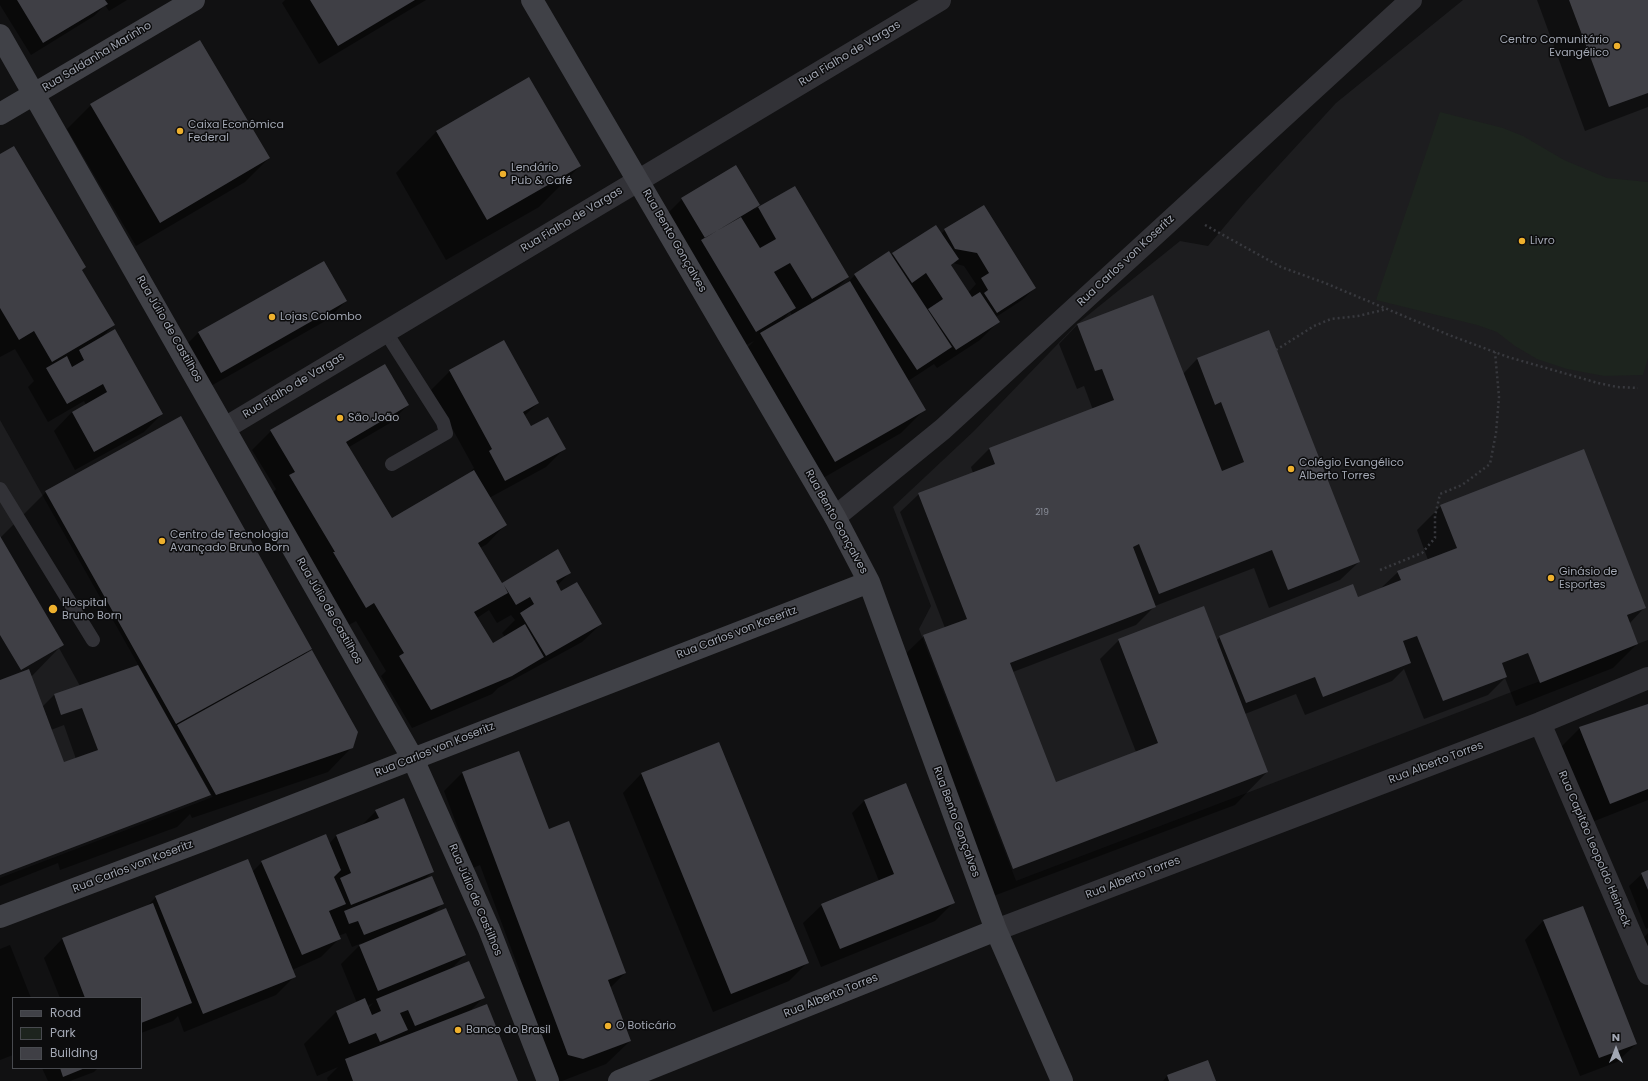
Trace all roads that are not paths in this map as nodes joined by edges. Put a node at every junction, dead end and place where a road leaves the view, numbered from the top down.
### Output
1 (194, 0) edge
2 (532, 0) edge
3 (940, 0) edge
4 (1411, 0) edge
5 (0, 35) edge
6 (35, 94) junction
7 (0, 114) edge
8 (638, 180) junction
9 (385, 331) junction
10 (225, 428) junction
11 (392, 464) dead end
12 (0, 490) edge
13 (836, 517) junction
14 (869, 582) junction
15 (93, 640) dead end
16 (1648, 678) edge
17 (1540, 723) junction
18 (413, 759) junction
19 (0, 917) edge
20 (996, 930) junction
21 (1648, 974) edge
22 (548, 1081) edge
23 (619, 1081) edge
24 (1062, 1081) edge

1 - 6 street, Rua Saldanha Marinho
2 - 8 street, Rua Bento Gonçalves
3 - 8 street, Rua Fialho de Vargas
4 - 13 street, Rua Carlos von Koseritz
5 - 6 street, Rua Júlio de Castilhos
6 - 7 street, Rua Saldanha Marinho
6 - 10 street, Rua Júlio de Castilhos
8 - 9 street, Rua Fialho de Vargas
8 - 13 street, Rua Bento Gonçalves
9 - 10 street, Rua Fialho de Vargas
9 - 11 lane
10 - 18 street, Rua Júlio de Castilhos
12 - 15 lane
13 - 14 street, Rua Bento Gonçalves
14 - 18 street, Rua Carlos von Koseritz
14 - 20 street, Rua Bento Gonçalves
16 - 17 street, Rua Alberto Torres
17 - 20 street, Rua Alberto Torres
17 - 21 street, Rua Capitão Leopoldo Heineck
18 - 19 street, Rua Carlos von Koseritz
18 - 22 street, Rua Júlio de Castilhos
20 - 23 street, Rua Alberto Torres
20 - 24 street, Rua Bento Gonçalves

